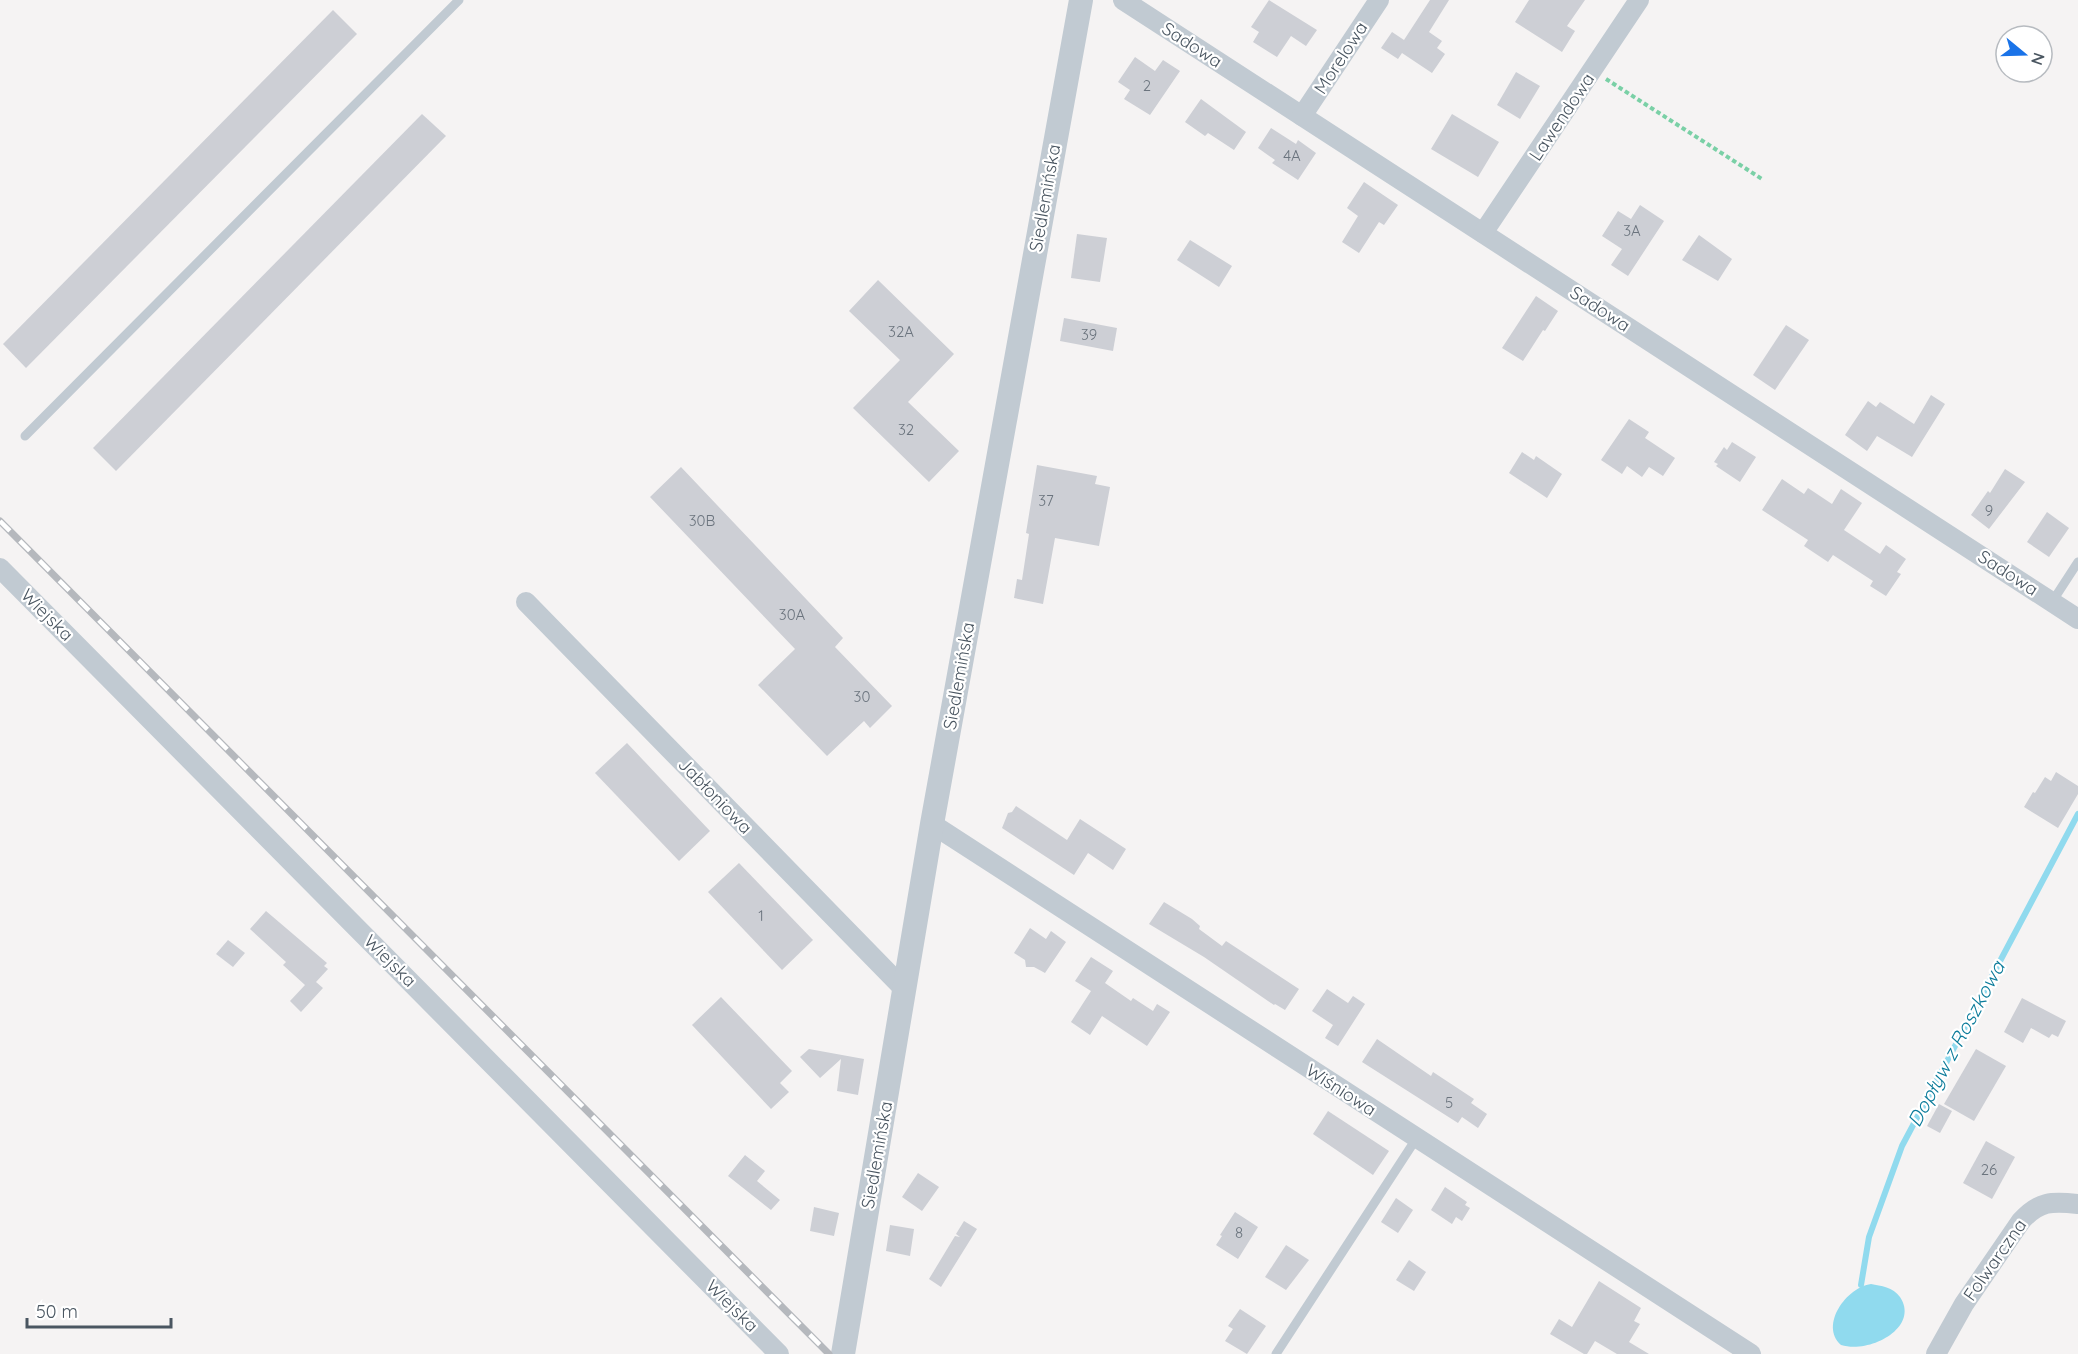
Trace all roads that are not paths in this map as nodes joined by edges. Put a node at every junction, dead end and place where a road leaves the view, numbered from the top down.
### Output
1 (459, 0) edge
2 (1081, 0) edge
3 (1123, 0) edge
4 (1379, 0) edge
5 (1639, 0) edge
6 (1302, 116) junction
7 (1483, 233) junction
8 (25, 436) dead end
9 (2078, 562) edge
10 (0, 568) edge
11 (526, 602) dead end
12 (2052, 602) junction
13 (2078, 619) edge
14 (932, 824) junction
15 (905, 990) junction
16 (1416, 1139) junction
17 (2078, 1204) edge
18 (779, 1354) edge
19 (843, 1354) edge
20 (1276, 1354) edge
21 (1751, 1354) edge
22 (1936, 1354) edge

1 - 8 lane
2 - 14 street, Siedlemińska
3 - 6 street, Sadowa
4 - 6 street, Morelowa
5 - 7 street, Lawendowa
6 - 7 street, Sadowa
7 - 12 street, Sadowa
9 - 12 lane
10 - 18 street, Wiejska
11 - 15 street, Jabłoniowa
12 - 13 street, Sadowa
14 - 15 street, Siedlemińska
14 - 16 street, Wiśniowa
15 - 19 street, Siedlemińska
16 - 20 lane
16 - 21 street, Wiśniowa
17 - 22 street, Folwarczna

